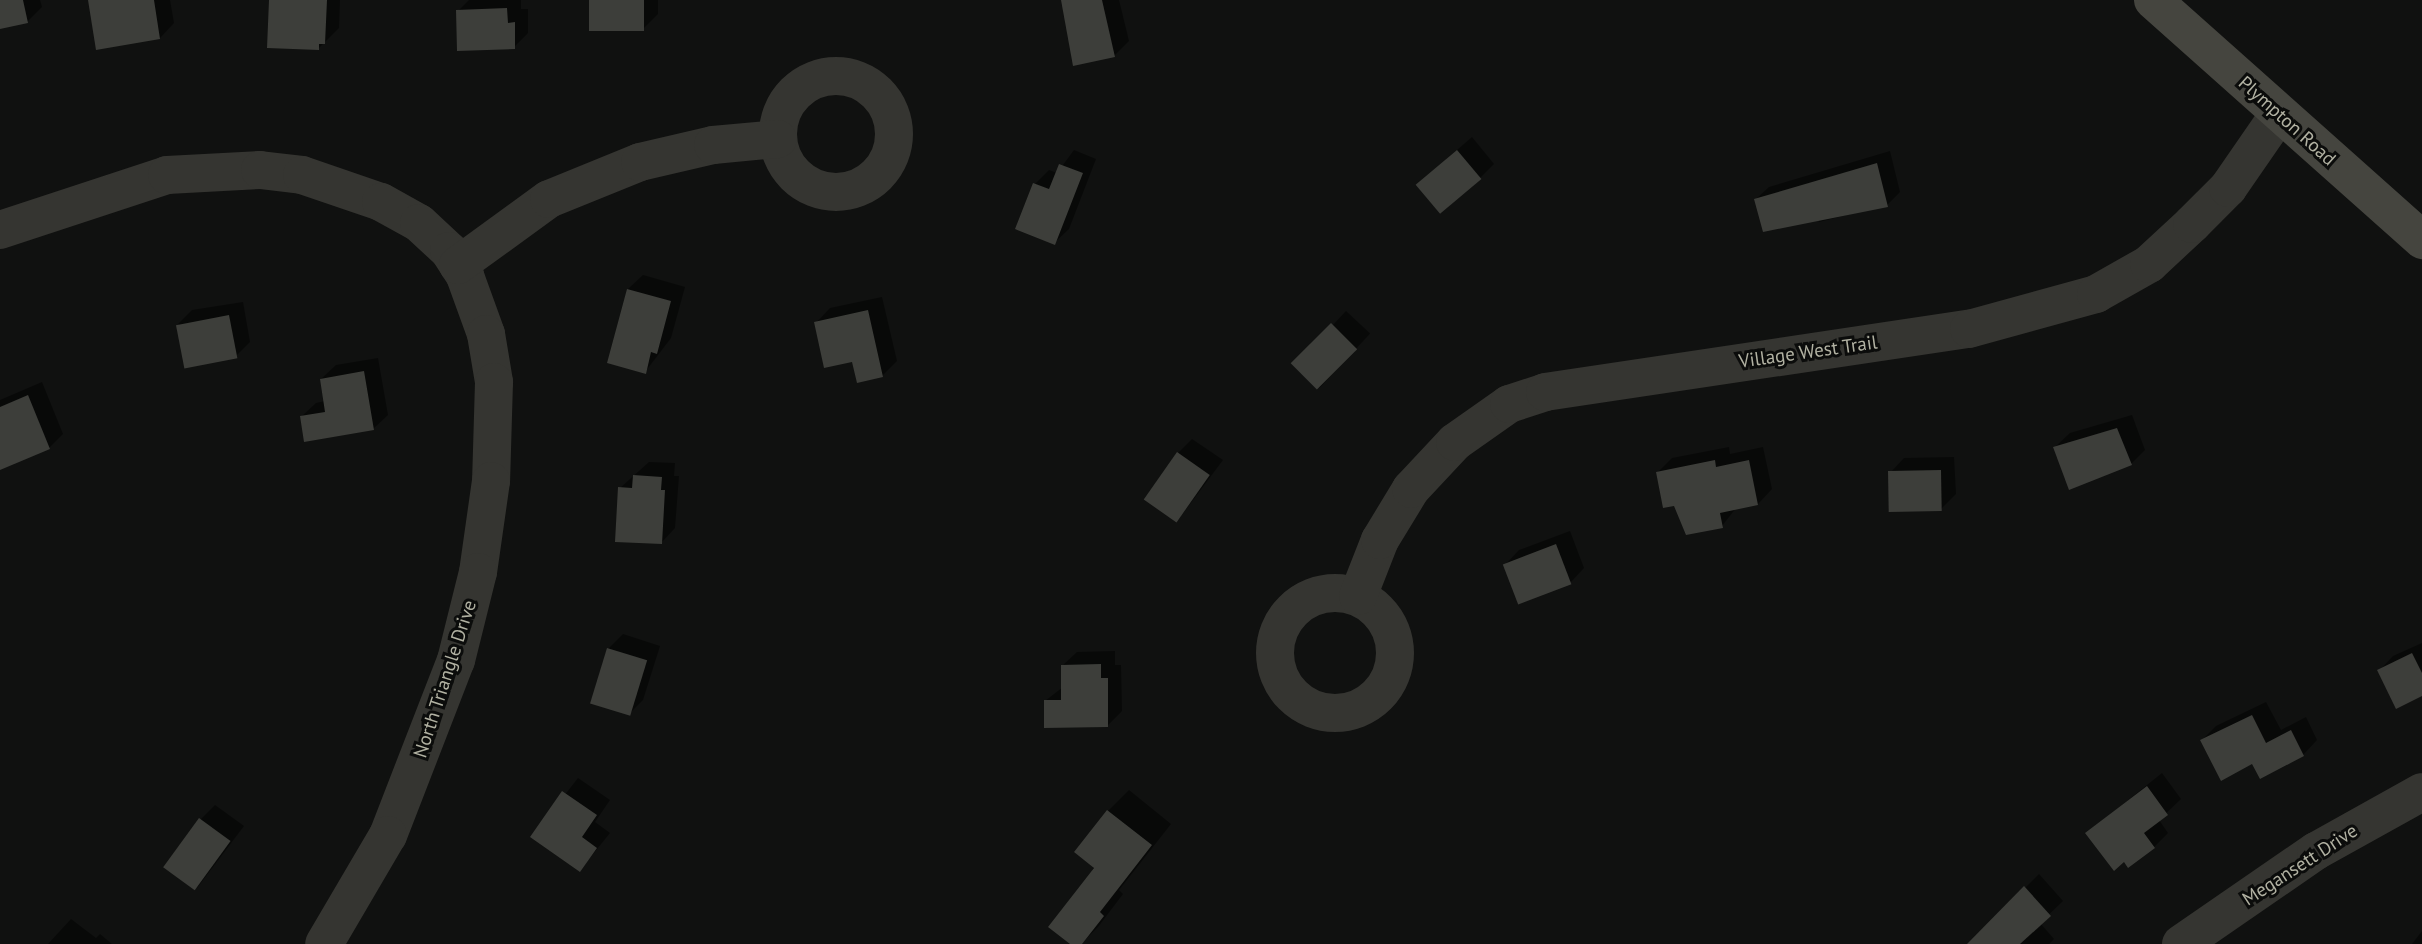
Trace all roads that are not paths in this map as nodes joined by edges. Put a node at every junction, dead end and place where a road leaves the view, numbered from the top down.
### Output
1 (2153, 0) edge
2 (2279, 114) junction
3 (778, 139) dead end
4 (0, 230) edge
5 (2422, 240) edge
6 (458, 265) junction
7 (1358, 596) dead end
8 (2422, 792) edge
9 (324, 944) edge
10 (2181, 944) edge

1 - 2 main road, Plympton Road
2 - 5 main road, Plympton Road
2 - 7 street, Village West Trail
3 - 6 street
4 - 6 street, North Triangle Drive
6 - 9 street, North Triangle Drive
8 - 10 street, Megansett Drive

